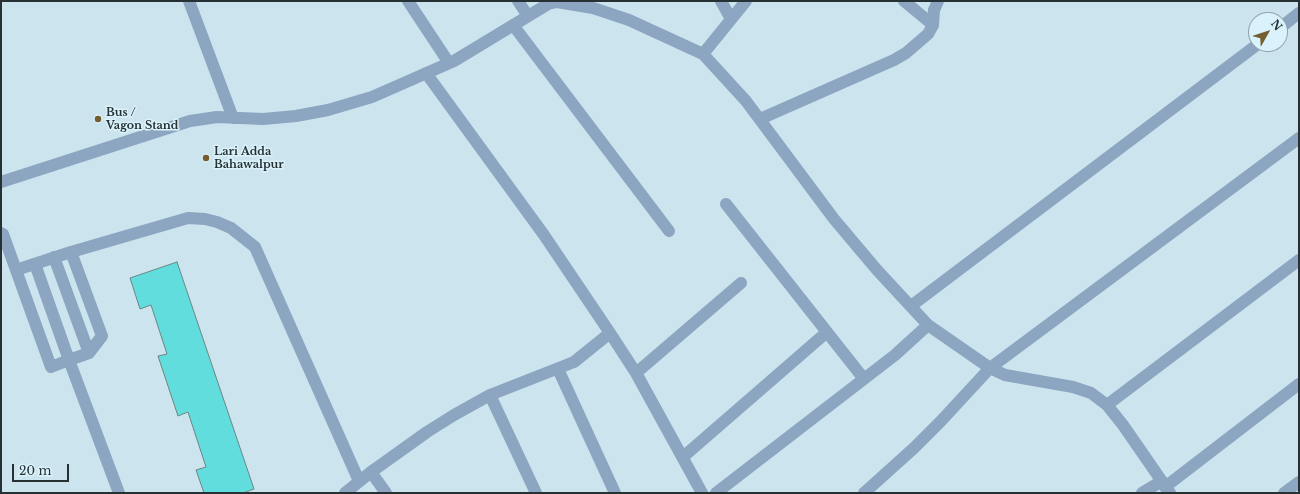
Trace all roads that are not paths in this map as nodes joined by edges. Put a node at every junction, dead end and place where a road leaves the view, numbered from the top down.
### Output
1 (189, 1) edge
2 (408, 1) edge
3 (518, 1) edge
4 (721, 1) edge
5 (746, 1) edge
6 (904, 1) edge
7 (938, 1) edge
8 (1299, 14) edge
9 (528, 16) junction
10 (731, 19) junction
11 (1288, 22) edge
12 (513, 25) junction
13 (933, 26) junction
14 (1248, 52) edge
15 (703, 54) junction
16 (449, 63) junction
17 (426, 73) junction
18 (234, 118) junction
19 (760, 119) junction
20 (1299, 138) edge
21 (1, 182) edge
22 (726, 204) dead end
23 (669, 231) dead end
24 (1, 233) edge
25 (71, 252) junction
26 (54, 258) junction
27 (1299, 260) edge
28 (35, 264) junction
29 (16, 270) junction
30 (741, 283) dead end
31 (910, 306) junction
32 (928, 324) junction
33 (827, 332) junction
34 (610, 333) junction
35 (89, 353) junction
36 (69, 360) junction
37 (990, 368) junction
38 (558, 369) junction
39 (636, 373) junction
40 (864, 379) junction
41 (1299, 384) edge
42 (490, 395) junction
43 (1108, 405) junction
44 (683, 457) junction
45 (371, 472) junction
46 (359, 481) junction
47 (1299, 482) edge
48 (1166, 487) edge
49 (119, 493) edge
50 (345, 493) edge
51 (386, 493) edge
52 (536, 493) edge
53 (615, 493) edge
54 (702, 493) edge
55 (716, 493) edge
56 (864, 493) edge
57 (1142, 493) edge
58 (1284, 493) edge

1 - 18 street
2 - 16 street
3 - 9 street
4 - 10 street
5 - 10 street
6 - 13 street
7 - 13 street
8 - 11 street
9 - 12 street
9 - 15 street
10 - 15 street
12 - 16 street
12 - 23 street
13 - 19 street
14 - 31 street
15 - 19 street
16 - 17 street
17 - 18 street
17 - 34 street
18 - 21 street
19 - 31 street
20 - 37 street
22 - 33 street
24 - 29 street
25 - 26 street
25 - 35 street
25 - 46 street
26 - 28 street
26 - 35 street
27 - 43 street
28 - 29 street
28 - 36 street
29 - 36 street
30 - 39 street
31 - 32 street
32 - 37 street
32 - 40 street
33 - 40 street
33 - 44 street
34 - 38 street
34 - 39 street
35 - 36 street
36 - 49 street
37 - 43 street
37 - 56 street
38 - 42 street
38 - 53 street
39 - 44 street
40 - 55 street
41 - 48 street
42 - 45 street
42 - 52 street
43 - 48 street
44 - 54 street
45 - 46 street
45 - 51 street
46 - 50 street
47 - 58 street
48 - 57 street

